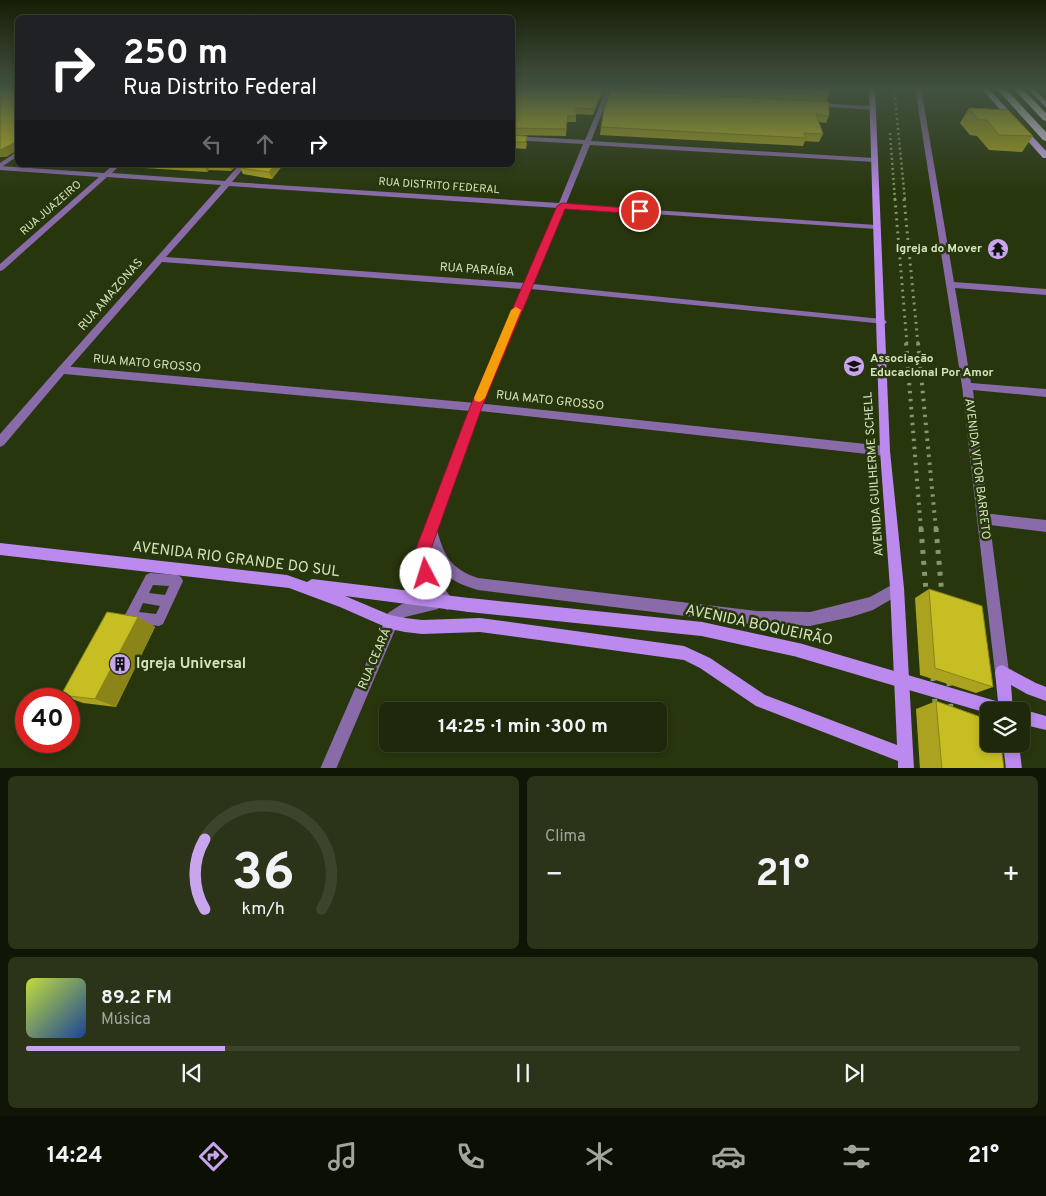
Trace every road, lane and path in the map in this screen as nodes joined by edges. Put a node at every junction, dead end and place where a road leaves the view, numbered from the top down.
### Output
1 (594, 124) edge
2 (873, 124) edge
3 (924, 124) edge
4 (1016, 124) edge
5 (1021, 124) edge
6 (1033, 124) edge
7 (515, 138) edge
8 (1046, 138) edge
9 (1031, 140) junction
10 (586, 142) junction
11 (15, 155) edge
12 (1046, 156) edge
13 (874, 160) junction
14 (0, 167) edge
15 (115, 167) edge
16 (240, 167) edge
17 (105, 175) junction
18 (227, 183) junction
19 (562, 206) junction
20 (876, 227) junction
21 (159, 259) junction
22 (0, 268) edge
23 (951, 284) junction
24 (526, 286) junction
25 (1046, 292) edge
26 (882, 322) junction
27 (62, 370) junction
28 (967, 386) junction
29 (1046, 394) edge
30 (476, 407) junction
31 (0, 442) edge
32 (886, 450) junction
33 (983, 519) junction
34 (1046, 526) edge
35 (431, 530) junction
36 (0, 549) edge
37 (170, 568) junction
38 (163, 580) junction
39 (287, 581) junction
40 (897, 588) junction
41 (140, 597) junction
42 (168, 600) junction
43 (447, 603) junction
44 (468, 605) joint
45 (390, 622) junction
46 (1003, 679) junction
47 (1046, 694) edge
48 (1005, 702) edge
49 (980, 703) edge
50 (1030, 719) edge
51 (1046, 724) edge
52 (1012, 752) edge
53 (905, 762) edge
54 (328, 768) edge
55 (1014, 768) edge

1 - 10 street
2 - 13 main road, AVENIDA GUILHERME SCHELL
3 - 23 street, AVENIDA VITOR BARRETO
4 - 9 main road
5 - 9 highway
6 - 8 highway
7 - 10 street
9 - 12 main road
10 - 13 street
10 - 19 street
11 - 14 street
13 - 20 main road, AVENIDA GUILHERME SCHELL
14 - 17 street, RUA DISTRITO FEDERAL
15 - 17 street, RUA JUAZEIRO
16 - 18 street, RUA AMAZONAS
17 - 18 street, RUA DISTRITO FEDERAL
17 - 22 street, RUA JUAZEIRO
18 - 19 street, RUA DISTRITO FEDERAL
18 - 21 street, RUA AMAZONAS
19 - 20 street, RUA DISTRITO FEDERAL
19 - 24 street
20 - 26 main road, AVENIDA GUILHERME SCHELL
21 - 24 street, RUA PARAÍBA
21 - 27 street, RUA AMAZONAS
23 - 25 street
23 - 28 street, AVENIDA VITOR BARRETO
24 - 26 street, RUA PARAÍBA
24 - 30 street
26 - 32 main road, AVENIDA GUILHERME SCHELL
27 - 30 street, RUA MATO GROSSO
27 - 31 street, RUA AMAZONAS
28 - 29 street
28 - 33 street, AVENIDA VITOR BARRETO
30 - 32 street, RUA MATO GROSSO
30 - 35 street
32 - 40 main road, AVENIDA GUILHERME SCHELL
33 - 34 street
33 - 46 street, AVENIDA VITOR BARRETO
35 - 40 street
35 - 43 street
36 - 37 main road, AVENIDA RIO GRANDE DO SUL
37 - 38 lane
37 - 39 main road, AVENIDA RIO GRANDE DO SUL
38 - 41 lane
38 - 42 lane
39 - 43 main road, AVENIDA RIO GRANDE DO SUL
39 - 45 main road
40 - 53 main road, AVENIDA GUILHERME SCHELL
41 - 42 lane
41 - 42 lane
43 - 44 main road, AVENIDA RIO GRANDE DO SUL
43 - 45 street, RUA CEARÁ
44 - 49 main road, AVENIDA BOQUEIRÃO, bridge
45 - 53 main road
45 - 54 street, RUA CEARÁ
46 - 47 main road
46 - 48 main road
50 - 51 main road
52 - 55 main road

